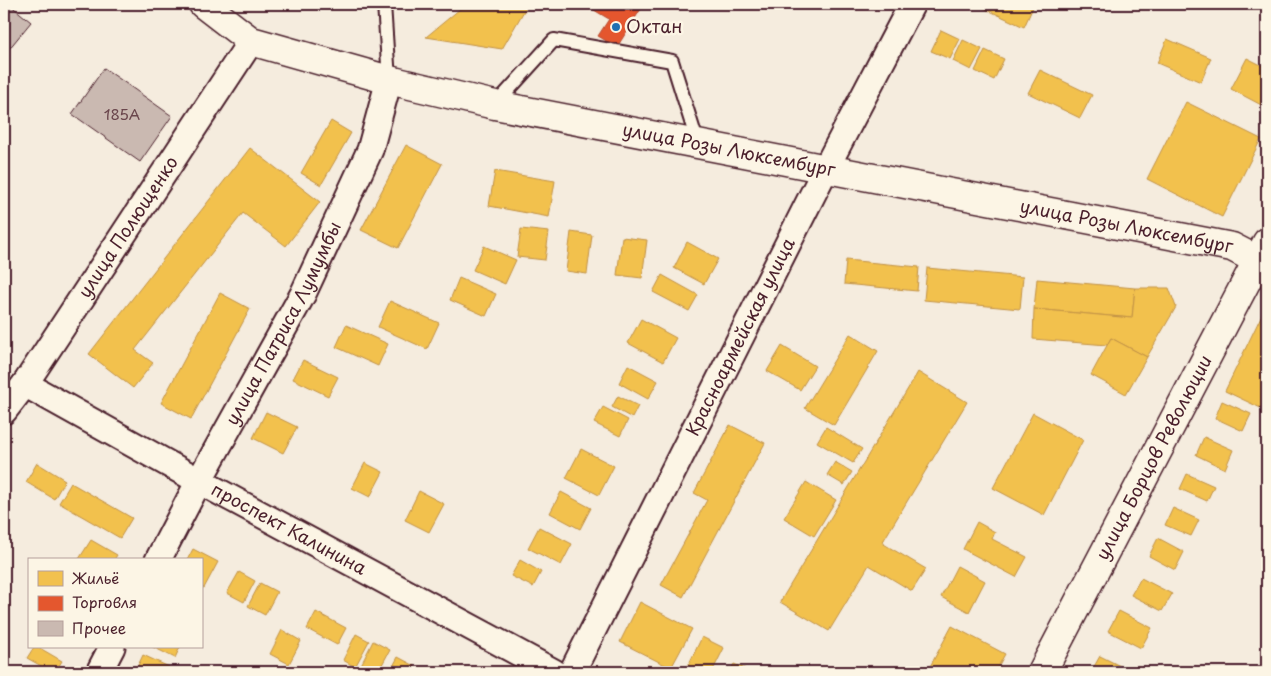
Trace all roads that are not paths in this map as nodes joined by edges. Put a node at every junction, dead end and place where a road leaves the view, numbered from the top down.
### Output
1 (203, 4) edge
2 (384, 4) edge
3 (912, 4) edge
4 (251, 41) junction
5 (389, 80) junction
6 (495, 105) junction
7 (698, 144) junction
8 (826, 168) junction
9 (1264, 256) edge
10 (25, 384) junction
11 (4, 410) edge
12 (199, 481) junction
13 (159, 558) edge
14 (111, 648) edge
15 (99, 672) edge
16 (554, 672) edge
17 (572, 672) edge
18 (1042, 672) edge

1 - 4 main road, улица Розы Люксембург
2 - 5 lane
3 - 8 street, Красноармейская улица
4 - 5 main road, улица Розы Люксембург
4 - 10 street, улица Полющенко
5 - 6 main road, улица Розы Люксембург
5 - 12 street, улица Патриса Лумумбы
6 - 7 main road, улица Розы Люксембург
6 - 7 lane
7 - 8 main road, улица Розы Люксембург
8 - 9 main road, улица Розы Люксембург
8 - 17 street, Красноармейская улица
9 - 18 main road, улица Борцов Революции
10 - 11 street, улица Полющенко
10 - 12 street, проспект Калинина
12 - 13 street, улица Патриса Лумумбы
12 - 16 street, проспект Калинина
14 - 15 street

